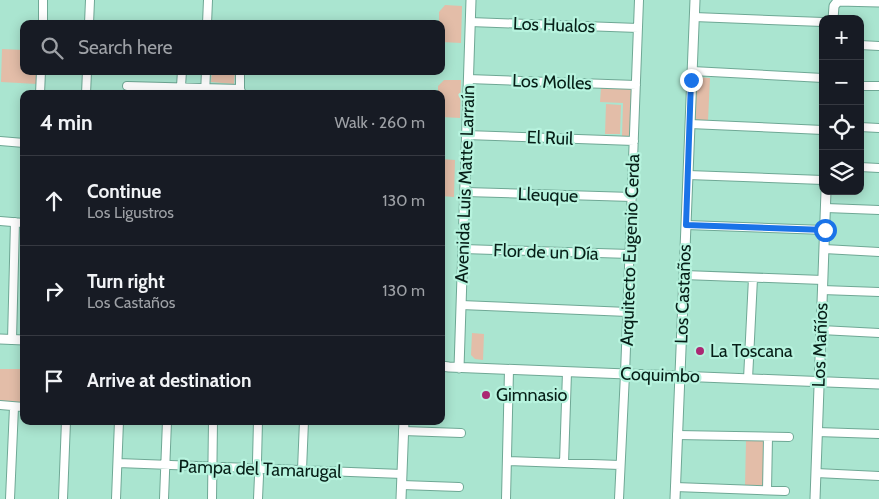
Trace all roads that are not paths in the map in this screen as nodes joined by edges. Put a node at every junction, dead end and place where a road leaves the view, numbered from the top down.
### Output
1 (44, 0) edge
2 (90, 0) edge
3 (208, 0) edge
4 (471, 0) edge
5 (638, 0) edge
6 (695, 0) edge
7 (835, 1) edge
8 (879, 2) edge
9 (833, 15) edge
10 (694, 17) junction
11 (42, 20) edge
12 (89, 20) edge
13 (207, 20) edge
14 (470, 22) junction
15 (819, 22) edge
16 (638, 28) junction
17 (864, 45) edge
18 (879, 46) edge
19 (692, 72) junction
20 (41, 75) edge
21 (87, 75) edge
22 (182, 75) edge
23 (206, 75) edge
24 (240, 75) edge
25 (819, 78) edge
26 (468, 79) junction
27 (636, 84) junction
28 (127, 86) dead end
29 (181, 86) junction
30 (864, 86) edge
31 (879, 86) edge
32 (40, 90) edge
33 (86, 90) edge
34 (205, 90) edge
35 (241, 90) edge
36 (690, 124) junction
37 (864, 127) edge
38 (879, 128) edge
39 (819, 130) edge
40 (466, 136) junction
41 (0, 141) edge
42 (634, 141) junction
43 (20, 143) edge
44 (864, 168) edge
45 (879, 168) edge
46 (688, 175) junction
47 (819, 180) edge
48 (465, 192) junction
49 (826, 195) edge
50 (632, 197) junction
51 (826, 208) junction
52 (879, 210) edge
53 (0, 221) edge
54 (15, 222) junction
55 (20, 223) edge
56 (686, 225) junction
57 (825, 230) junction
58 (463, 249) junction
59 (824, 250) junction
60 (879, 252) edge
61 (630, 254) junction
62 (684, 275) junction
63 (753, 278) junction
64 (823, 280) junction
65 (822, 290) junction
66 (879, 292) edge
67 (461, 305) junction
68 (628, 312) junction
69 (821, 330) junction
70 (879, 333) edge
71 (0, 339) edge
72 (12, 340) junction
73 (20, 340) edge
74 (445, 368) edge
75 (459, 368) junction
76 (510, 370) junction
77 (567, 372) junction
78 (625, 374) junction
79 (680, 376) junction
80 (748, 379) junction
81 (819, 381) junction
82 (879, 384) edge
83 (0, 405) edge
84 (14, 407) junction
85 (20, 407) edge
86 (66, 425) edge
87 (119, 425) edge
88 (167, 425) edge
89 (213, 425) edge
90 (258, 425) edge
91 (304, 425) edge
92 (404, 425) edge
93 (403, 431) junction
94 (817, 432) junction
95 (461, 433) dead end
96 (879, 434) edge
97 (677, 435) junction
98 (768, 437) junction
99 (789, 437) dead end
100 (507, 461) junction
101 (118, 463) junction
102 (564, 463) junction
103 (166, 465) junction
104 (620, 465) junction
105 (213, 467) junction
106 (258, 468) junction
107 (302, 470) junction
108 (816, 473) junction
109 (402, 474) junction
110 (879, 476) edge
111 (402, 485) junction
112 (459, 487) dead end
113 (675, 487) junction
114 (767, 490) junction
115 (785, 491) dead end
116 (10, 499) edge
117 (64, 499) edge
118 (116, 499) edge
119 (164, 499) edge
120 (212, 499) edge
121 (258, 499) edge
122 (401, 499) edge
123 (506, 499) edge
124 (619, 499) edge
125 (675, 499) edge
126 (815, 499) edge

1 - 11 street
2 - 12 street
3 - 13 street
4 - 14 street, Avenida Luis Matte Larraín
5 - 16 street, Arquitecto Eugenio Cerda
6 - 10 street, Los Castaños
7 - 8 street
7 - 9 street
10 - 15 street
10 - 19 street, Los Castaños
14 - 16 street, Los Hualos
14 - 26 street, Avenida Luis Matte Larraín
16 - 27 street, Arquitecto Eugenio Cerda
17 - 18 street
19 - 25 street
19 - 36 street, Los Castaños
20 - 32 street
21 - 33 street
22 - 29 street
23 - 34 street
24 - 35 street
26 - 27 street, Los Molles
26 - 40 street, Avenida Luis Matte Larraín
27 - 42 street, Arquitecto Eugenio Cerda
28 - 29 street
29 - 34 street
30 - 31 street
36 - 39 street
36 - 46 street, Los Castaños
37 - 38 street
40 - 42 street, El Ruil
40 - 48 street, Avenida Luis Matte Larraín
41 - 43 street
42 - 50 street, Arquitecto Eugenio Cerda
44 - 45 street
46 - 47 street
46 - 56 street, Los Castaños
48 - 50 street, Lleuque
48 - 58 street, Avenida Luis Matte Larraín
49 - 51 street, Los Mañíos
50 - 61 street, Arquitecto Eugenio Cerda
51 - 52 street
51 - 57 street, Los Mañíos
53 - 54 street
54 - 55 street
54 - 72 street
56 - 57 street
56 - 62 street, Los Castaños
57 - 59 street, Los Mañíos
58 - 61 street, Flor de un Día
58 - 67 street, Avenida Luis Matte Larraín
59 - 60 street
59 - 64 street, Los Mañíos
61 - 68 street, Arquitecto Eugenio Cerda
62 - 63 street
62 - 79 street, Los Castaños
63 - 64 street
63 - 80 street
64 - 65 street, Los Mañíos
65 - 66 street
65 - 69 street, Los Mañíos
67 - 68 street
67 - 75 street, Avenida Luis Matte Larraín
68 - 78 street, Arquitecto Eugenio Cerda
69 - 70 street
69 - 81 street, Los Mañíos
71 - 72 street
72 - 73 street
74 - 75 street, Coquimbo
75 - 76 street, Coquimbo
76 - 77 street, Coquimbo
76 - 100 street
77 - 78 street, Coquimbo
77 - 102 street
78 - 79 street, Coquimbo
78 - 104 street, Arquitecto Eugenio Cerda
79 - 80 street, Coquimbo
79 - 97 street, Los Castaños
80 - 81 street, Coquimbo
81 - 82 street, Coquimbo
81 - 94 street, Los Mañíos
83 - 84 street
84 - 85 street
84 - 116 street
86 - 117 street
87 - 101 street
88 - 103 street
89 - 105 street
90 - 106 street
91 - 107 street
92 - 93 street
93 - 95 street
93 - 109 street
94 - 96 street
94 - 108 street, Los Mañíos
97 - 98 street
97 - 113 street, Los Castaños
98 - 99 street
98 - 114 street
100 - 102 street
100 - 123 street
101 - 103 street, Pampa del Tamarugal
101 - 118 street
102 - 104 street
103 - 105 street, Pampa del Tamarugal
103 - 119 street
104 - 124 street, Arquitecto Eugenio Cerda
105 - 106 street, Pampa del Tamarugal
105 - 120 street
106 - 107 street, Pampa del Tamarugal
106 - 121 street
107 - 109 street, Pampa del Tamarugal
108 - 110 street
108 - 126 street, Los Mañíos
109 - 111 street
111 - 112 street
111 - 122 street
113 - 114 street
113 - 125 street, Los Castaños
114 - 115 street

